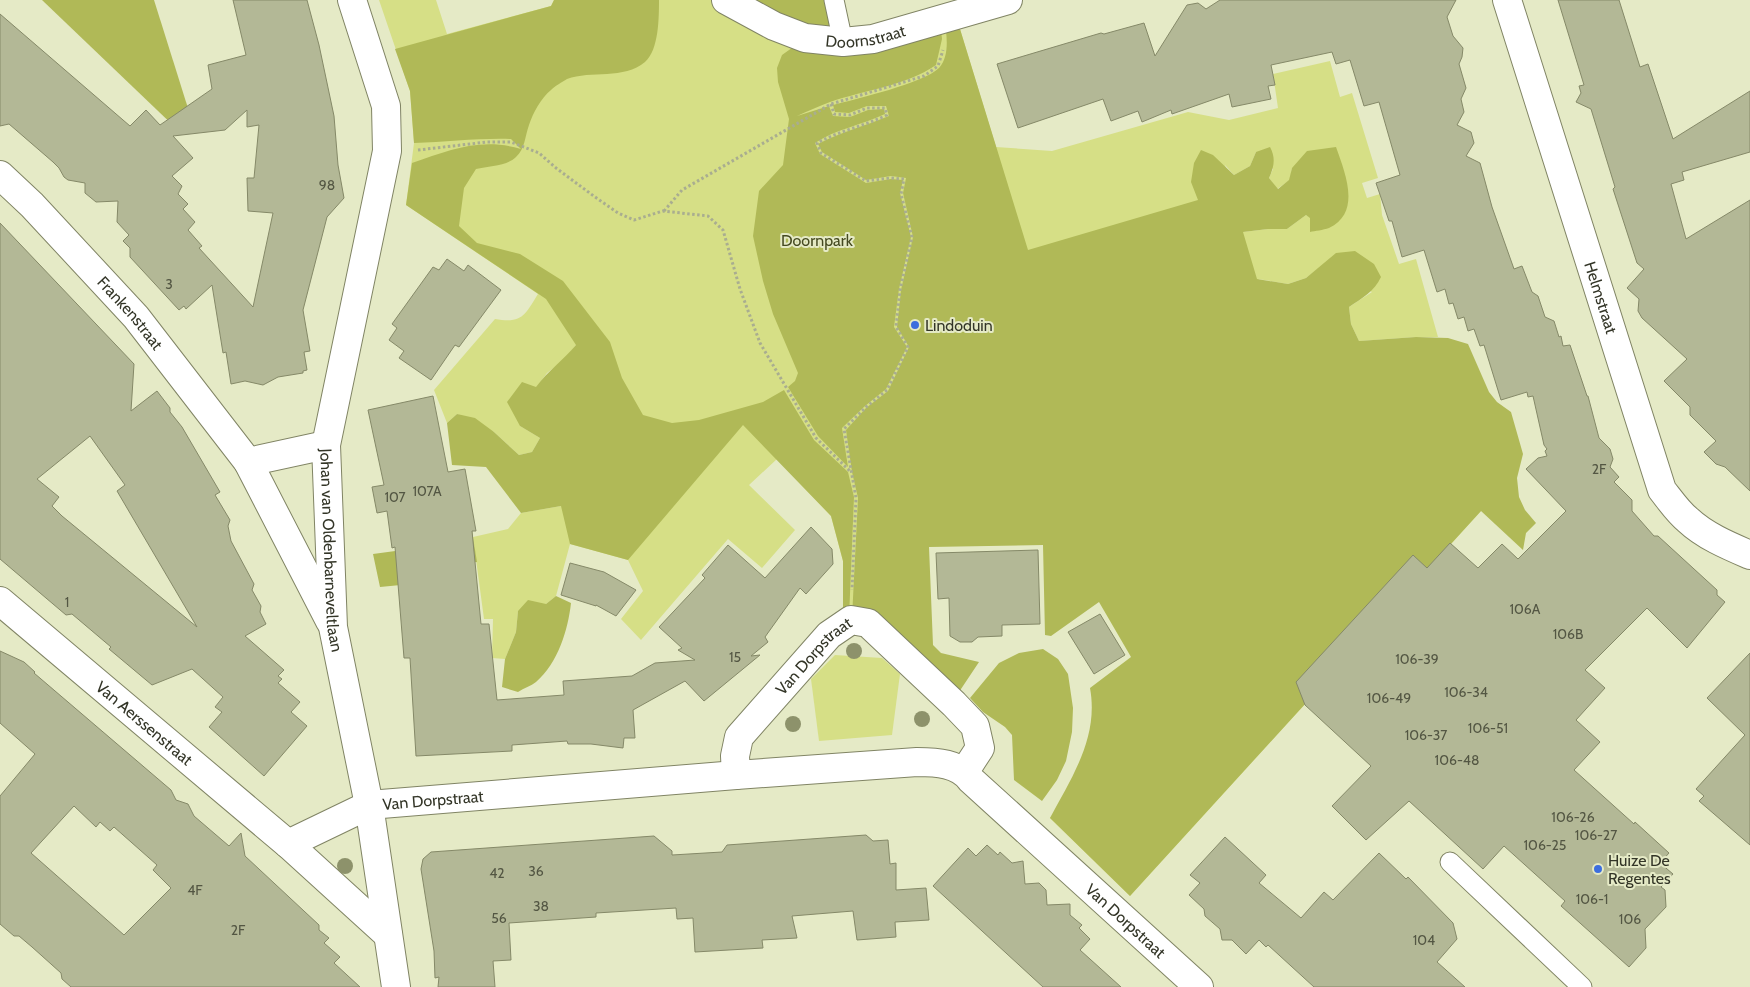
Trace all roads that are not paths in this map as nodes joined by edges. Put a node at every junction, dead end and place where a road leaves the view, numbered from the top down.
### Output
1 (352, 0) edge
2 (726, 0) edge
3 (834, 0) edge
4 (1008, 0) edge
5 (1507, 0) edge
6 (843, 42) junction
7 (0, 175) edge
8 (326, 445) junction
9 (248, 462) junction
10 (1750, 555) edge
11 (0, 601) edge
12 (333, 627) junction
13 (965, 771) junction
14 (736, 775) junction
15 (369, 805) junction
16 (288, 844) junction
17 (1450, 862) dead end
18 (388, 935) junction
19 (396, 987) edge
20 (1199, 987) edge
21 (1582, 987) edge

1 - 8 street, Johan van Oldenbarneveltlaan
2 - 6 street, Doornstraat
3 - 6 lane
4 - 6 street, Doornstraat
5 - 10 street, Helmstraat
7 - 9 street, Frankenstraat
8 - 9 street
8 - 12 street, Johan van Oldenbarneveltlaan
9 - 12 street, Frankenstraat
11 - 16 street, Van Aerssenstraat
12 - 15 street, Johan van Oldenbarneveltlaan
13 - 14 street, Van Dorpstraat
13 - 14 street, Van Dorpstraat
13 - 20 street, Van Dorpstraat
14 - 15 street, Van Dorpstraat
15 - 16 street
15 - 18 street, Johan van Oldenbarneveltlaan
16 - 18 street, Van Aerssenstraat
17 - 21 lane
18 - 19 street, Johan van Oldenbarneveltlaan

